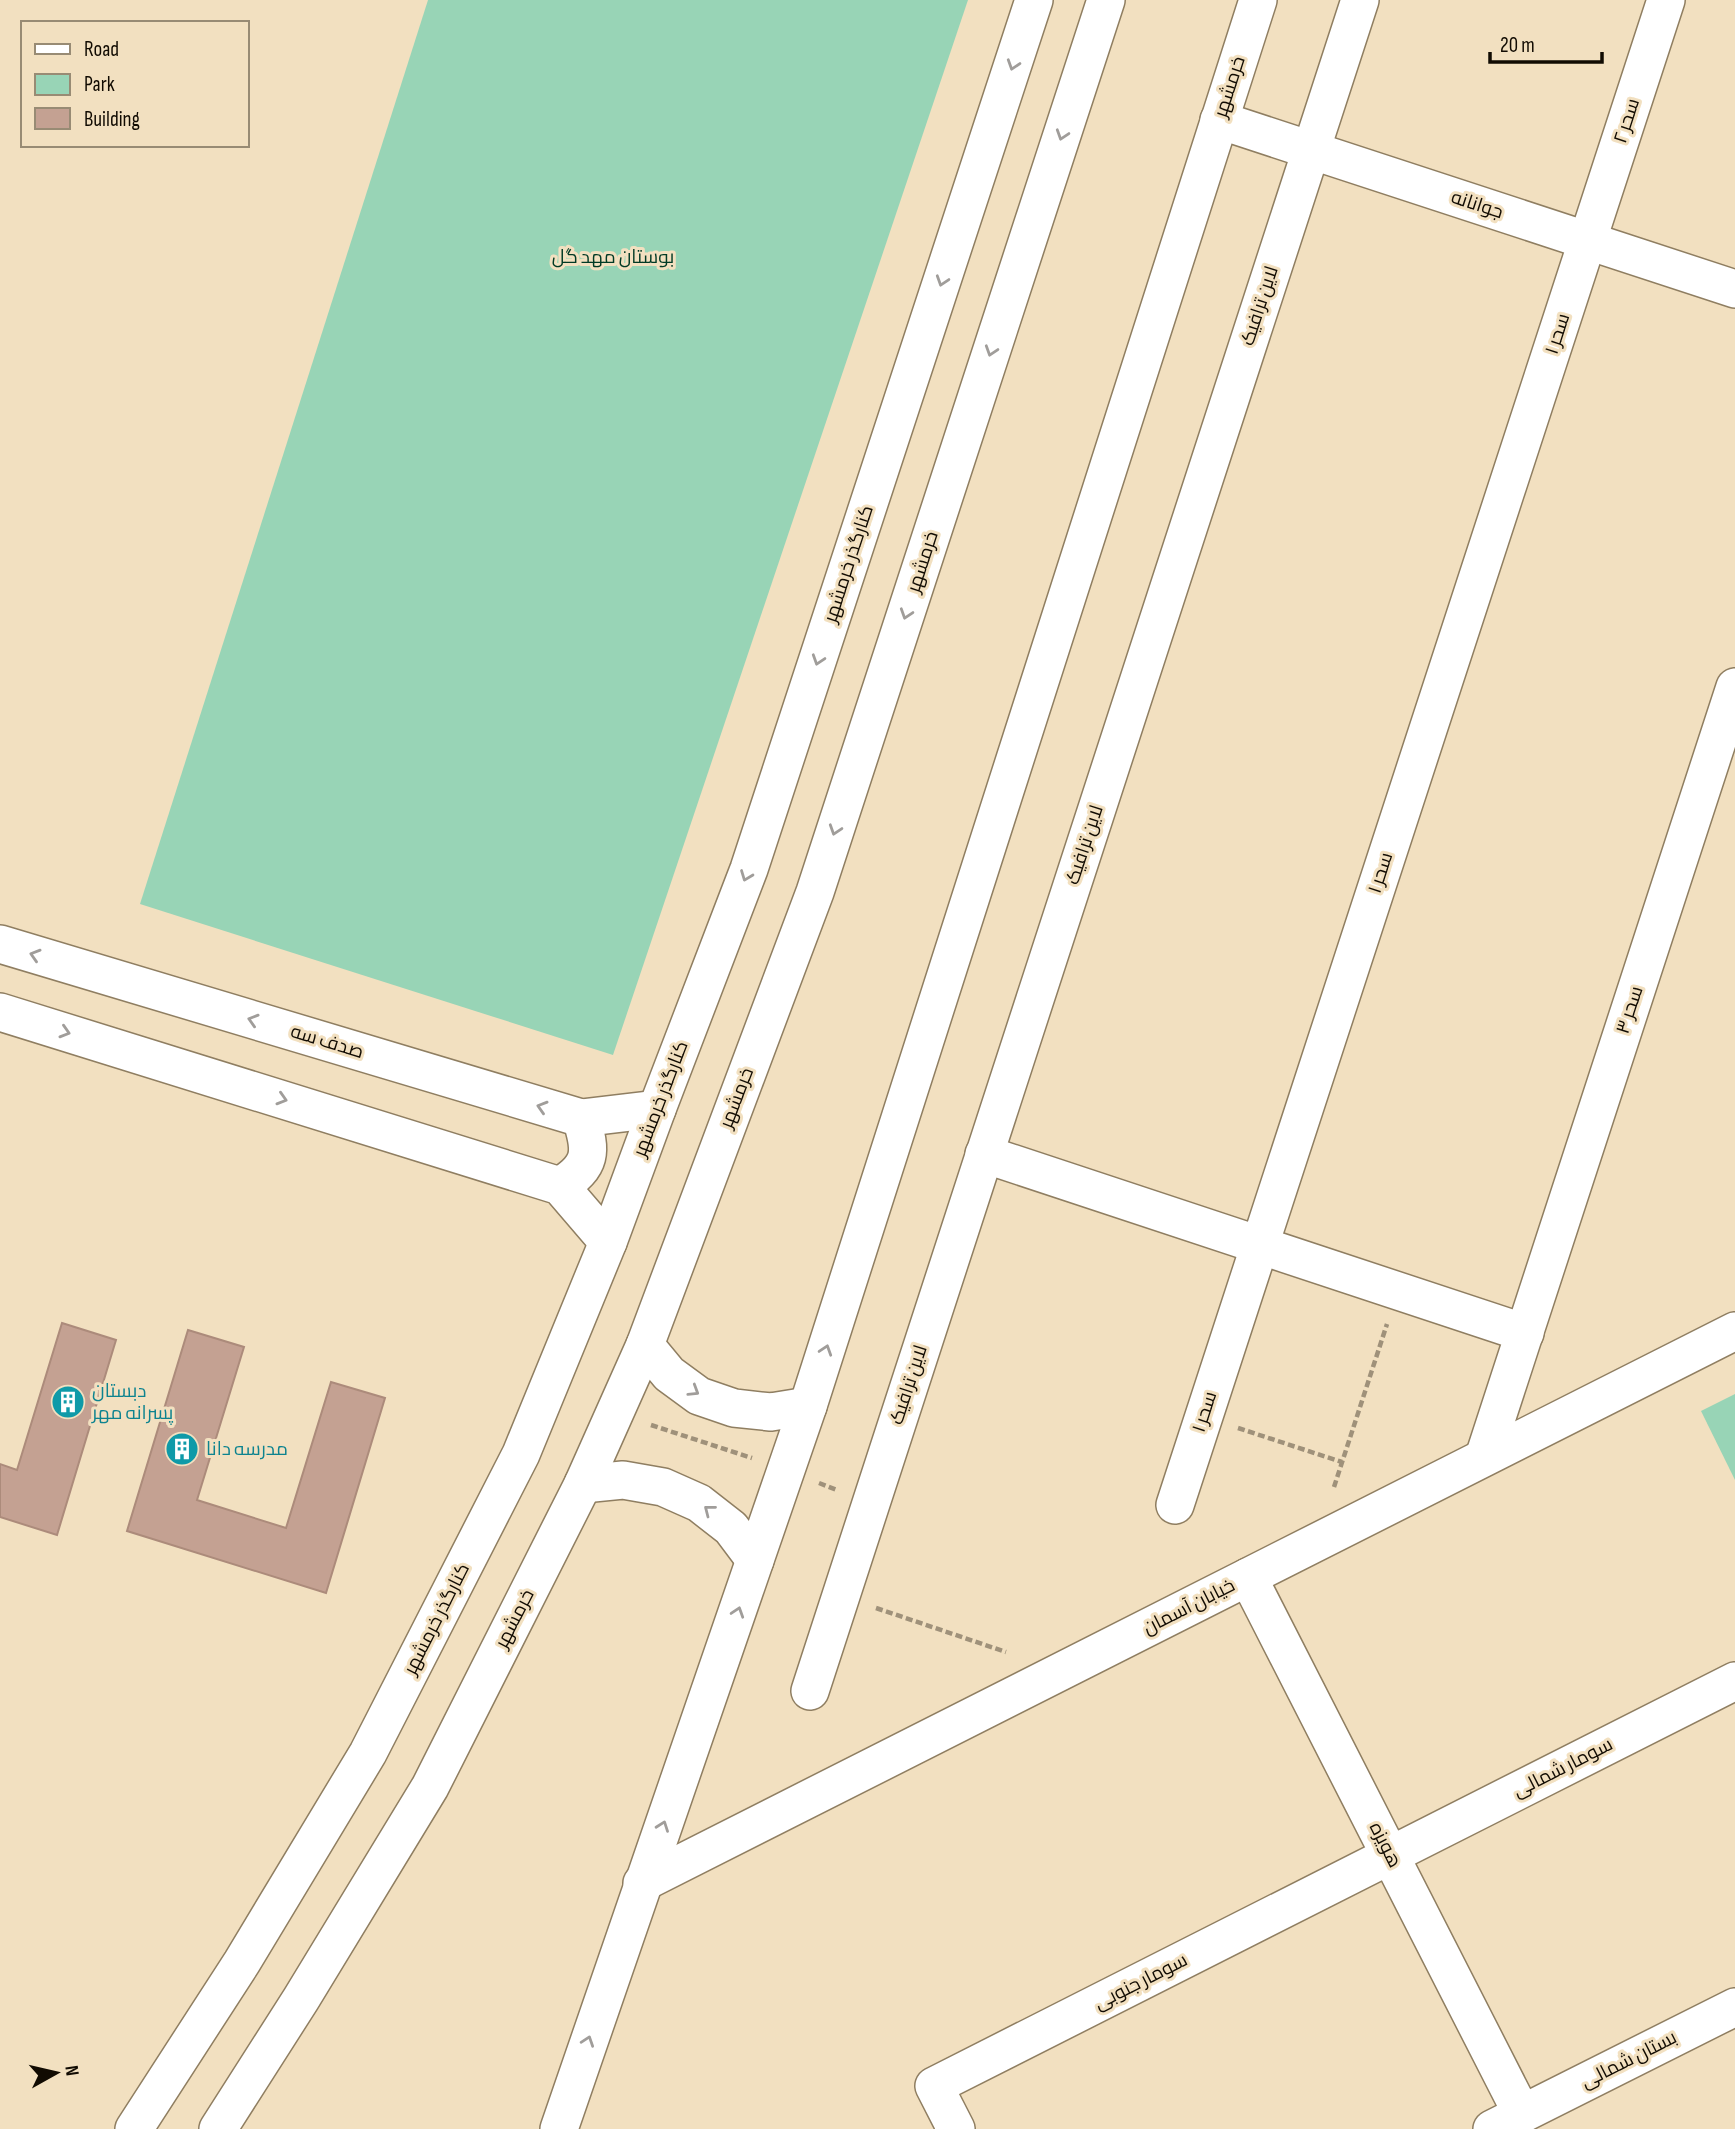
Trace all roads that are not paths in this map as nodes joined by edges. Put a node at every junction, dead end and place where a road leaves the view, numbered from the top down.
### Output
1 (1034, 0) edge
2 (1106, 0) edge
3 (1258, 0) edge
4 (1360, 0) edge
5 (1667, 0) edge
6 (1219, 120) junction
7 (1311, 151) junction
8 (1588, 241) junction
9 (1735, 289) edge
10 (1735, 688) edge
11 (0, 944) edge
12 (0, 1012) edge
13 (657, 1109) junction
14 (581, 1118) junction
15 (984, 1154) junction
16 (560, 1186) junction
17 (608, 1242) junction
18 (1260, 1245) junction
19 (1735, 1331) edge
20 (1525, 1333) junction
21 (645, 1345) junction
22 (808, 1406) junction
23 (1484, 1457) junction
24 (583, 1484) junction
25 (1175, 1505) dead end
26 (755, 1560) junction
27 (1248, 1577) junction
28 (1735, 1681) edge
29 (810, 1691) dead end
30 (1391, 1856) junction
31 (642, 1883) junction
32 (1735, 2007) edge
33 (566, 2118) edge
34 (1507, 2121) edge
35 (134, 2129) edge
36 (218, 2129) edge
37 (956, 2129) edge

1 -> 13 street, کنارگذر خرمشهر
2 -> 21 street, خرمشهر
3 - 6 street, خرمشهر
4 - 7 street, لاین ترافیک
5 - 8 street, سحر ۲
6 - 7 street, جوانانه
22 -> 6 street, خرمشهر
7 - 8 street, جوانانه
7 - 15 street, لاین ترافیک
8 - 9 street, جوانانه
8 - 18 street, سحر ۱
10 - 20 street, سحر ۳
14 -> 11 street, صدف سه
12 -> 16 street
13 - 14 street, صدف سه
13 - 17 street, کنارگذر خرمشهر
14 - 16 street
15 - 18 street
15 - 29 street, لاین ترافیک
16 - 17 street
17 - 35 street, کنارگذر خرمشهر
18 - 20 street
18 - 25 street, سحر ۱
19 - 23 street, خیابان آسمان
20 - 23 street, سحر ۳
21 -> 22 street
21 - 24 street, خرمشهر
22 - 26 street, خرمشهر
23 - 27 street, خیابان آسمان
26 -> 24 street
24 - 36 street, خرمشهر
31 -> 26 street, خرمشهر
27 - 30 street, هویزه
27 - 31 street, خیابان آسمان
28 - 30 street, سومار شمالی
30 - 34 street, هویزه
30 - 37 street, سومار جنوبی
33 -> 31 street, خرمشهر
32 - 34 street, بستان شمالی

